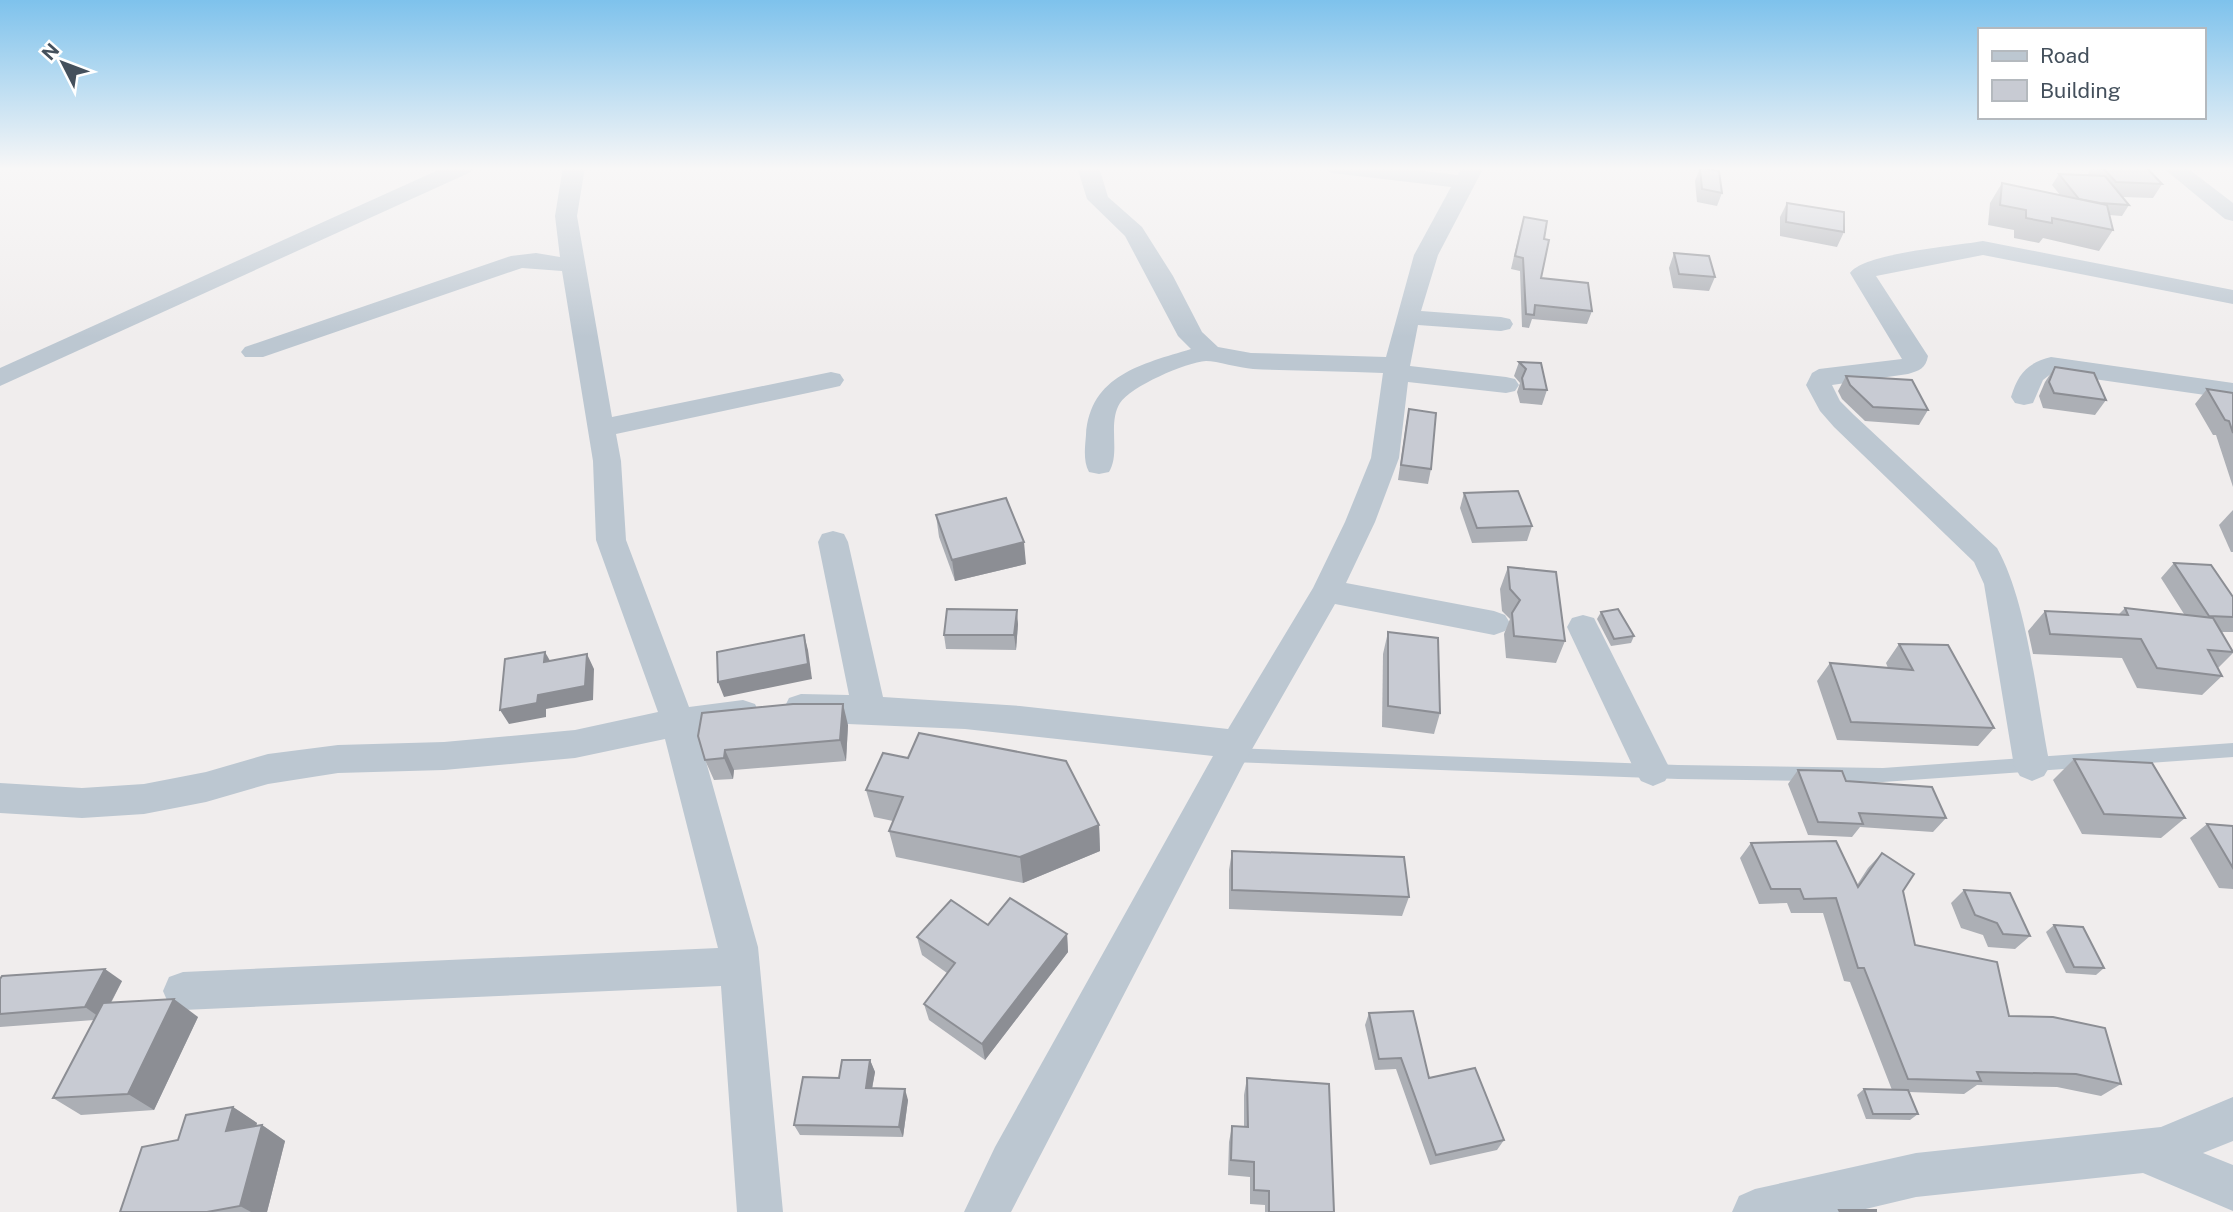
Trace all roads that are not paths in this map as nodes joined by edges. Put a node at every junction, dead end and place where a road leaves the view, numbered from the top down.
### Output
1 (338, 224) edge
2 (567, 224) edge
3 (1125, 224) edge
4 (1443, 224) edge
5 (573, 266) junction
6 (2233, 297) edge
7 (1408, 317) junction
8 (1502, 324) dead end
9 (254, 352) dead end
10 (1209, 352) junction
11 (1397, 369) junction
12 (0, 377) edge
13 (831, 380) dead end
14 (1506, 386) dead end
15 (2233, 391) edge
16 (2024, 397) dead end
17 (601, 428) junction
18 (1099, 465) dead end
19 (832, 542) dead end
20 (1327, 591) junction
21 (1494, 623) dead end
22 (1583, 626) dead end
23 (869, 708) junction
24 (678, 722) junction
25 (1235, 750) junction
26 (2233, 750) edge
27 (2032, 766) junction
28 (1654, 771) junction
29 (0, 798) edge
30 (740, 966) junction
31 (183, 991) dead end
32 (2233, 1119) edge
33 (2146, 1152) junction
34 (2233, 1188) edge
35 (760, 1212) edge
36 (987, 1212) edge
37 (1755, 1212) edge

1 - 12 street
2 - 5 street
3 - 10 street
4 - 7 street
5 - 9 street
5 - 17 street
6 - 27 street
7 - 8 street
7 - 11 street
10 - 11 street
10 - 18 street
11 - 14 street
11 - 20 street
13 - 17 street
15 - 16 street
17 - 24 street
19 - 23 street
20 - 21 street
20 - 25 street
22 - 28 street
23 - 24 street
23 - 25 street
24 - 29 street
24 - 30 street
25 - 28 lane
25 - 36 street
26 - 27 lane
27 - 28 lane
30 - 31 street
30 - 35 street
32 - 33 street
33 - 34 street
33 - 37 street

